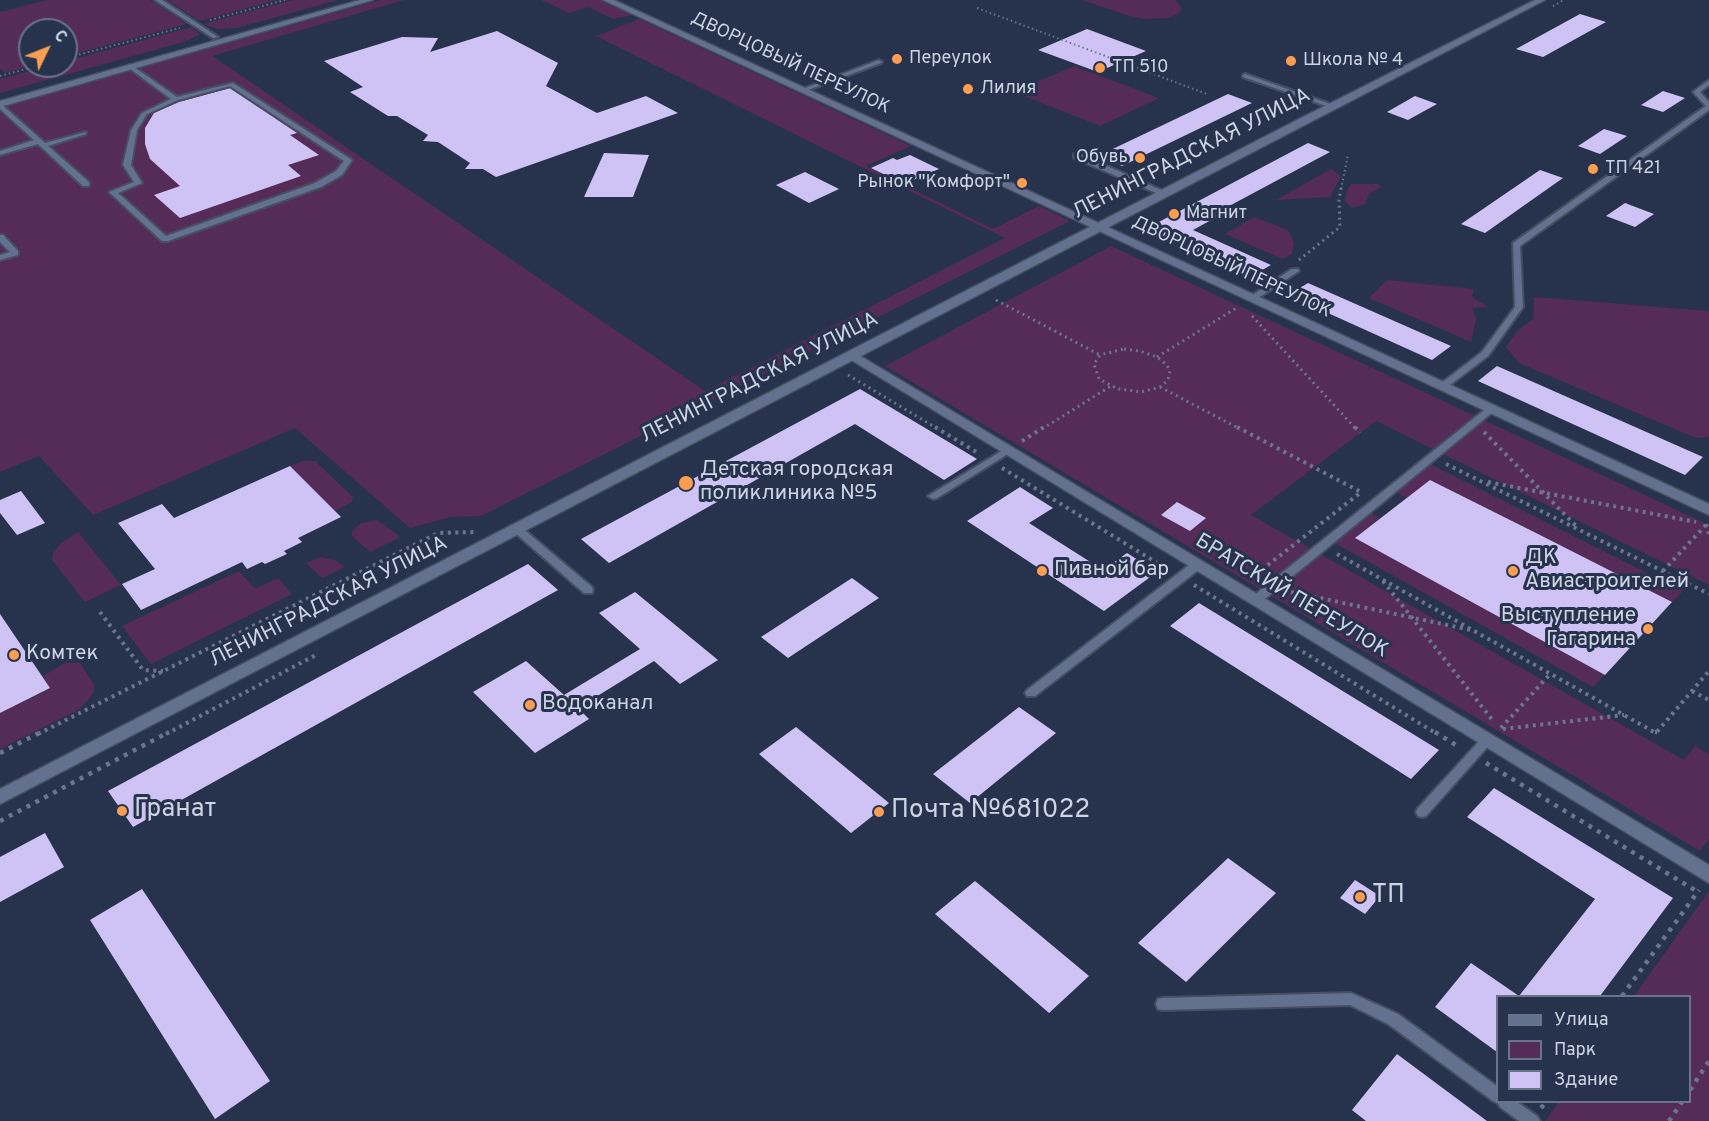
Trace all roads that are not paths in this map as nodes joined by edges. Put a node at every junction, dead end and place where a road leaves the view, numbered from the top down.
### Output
1 (158, 0) edge
2 (348, 0) edge
3 (369, 0) edge
4 (607, 0) edge
5 (1541, 0) edge
6 (219, 39) junction
7 (879, 62) dead end
8 (131, 67) junction
9 (1245, 76) dead end
10 (1709, 82) edge
11 (804, 90) junction
12 (0, 97) edge
13 (176, 99) junction
14 (0, 104) edge
15 (1331, 106) junction
16 (1709, 107) edge
17 (84, 133) dead end
18 (42, 143) junction
19 (0, 153) edge
20 (1077, 156) dead end
21 (86, 184) dead end
22 (1164, 193) junction
23 (1100, 227) junction
24 (0, 237) edge
25 (0, 258) edge
26 (1295, 271) dead end
27 (1247, 301) junction
28 (852, 355) junction
29 (1443, 386) junction
30 (1491, 409) junction
31 (1011, 448) junction
32 (933, 496) dead end
33 (1708, 514) edge
34 (517, 529) junction
35 (1197, 565) junction
36 (588, 590) dead end
37 (1256, 600) junction
38 (1030, 693) dead end
39 (1494, 734) junction
40 (0, 797) edge
41 (1422, 812) dead end
42 (1706, 879) edge
43 (1163, 1005) dead end
44 (1496, 1095) edge
45 (1508, 1103) edge
46 (1532, 1121) edge

1 - 6 lane
2 - 6 main road
3 - 6 main road
4 - 11 main road, ДВОРЦОВЫЙ ПЕРЕУЛОК
5 - 15 main road, ЛЕНИНГРАДСКАЯ УЛИЦА
6 - 8 main road
6 - 12 main road
7 - 11 lane
8 - 13 lane
8 - 14 main road
9 - 15 lane
10 - 16 lane
11 - 23 main road, ДВОРЦОВЫЙ ПЕРЕУЛОК
13 - 13 lane
14 - 18 lane
15 - 22 main road, ЛЕНИНГРАДСКАЯ УЛИЦА
16 - 29 lane
17 - 18 lane
18 - 19 lane
18 - 21 lane
20 - 22 lane
22 - 23 main road, ЛЕНИНГРАДСКАЯ УЛИЦА
23 - 27 main road, ДВОРЦОВЫЙ ПЕРЕУЛОК
23 - 28 main road, ЛЕНИНГРАДСКАЯ УЛИЦА
24 - 25 lane
26 - 27 lane
27 - 29 main road, ДВОРЦОВЫЙ ПЕРЕУЛОК
28 - 31 main road, БРАТСКИЙ ПЕРЕУЛОК
28 - 34 main road, ЛЕНИНГРАДСКАЯ УЛИЦА
29 - 30 main road, ДВОРЦОВЫЙ ПЕРЕУЛОК
30 - 33 main road, ДВОРЦОВЫЙ ПЕРЕУЛОК
30 - 37 lane
31 - 32 lane
31 - 35 main road, БРАТСКИЙ ПЕРЕУЛОК
34 - 36 lane
34 - 40 main road, ЛЕНИНГРАДСКАЯ УЛИЦА
35 - 37 main road, БРАТСКИЙ ПЕРЕУЛОК
35 - 38 lane
37 - 39 main road, БРАТСКИЙ ПЕРЕУЛОК
39 - 41 lane
39 - 42 main road, БРАТСКИЙ ПЕРЕУЛОК
43 - 44 lane
45 - 46 lane

